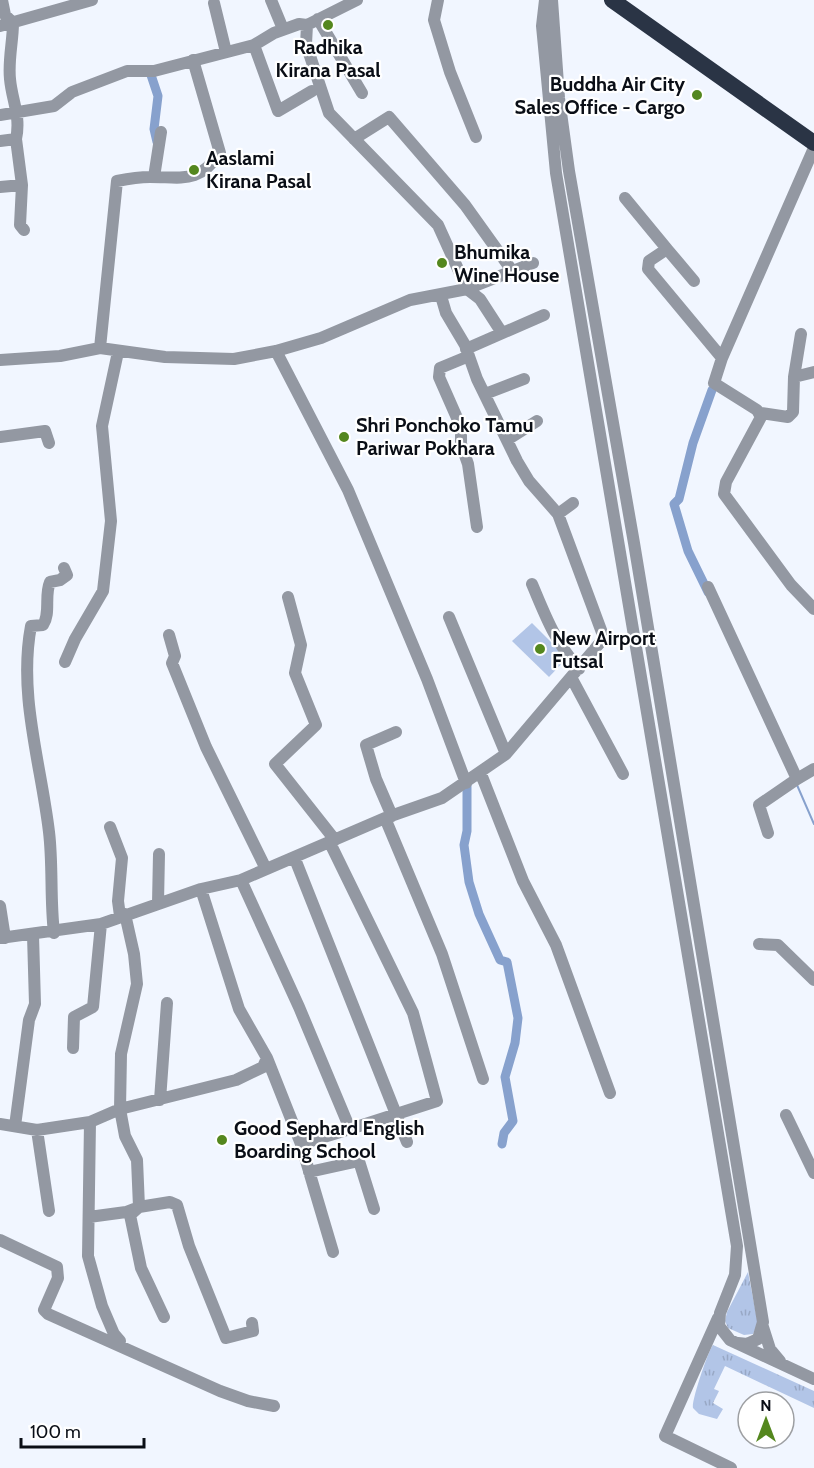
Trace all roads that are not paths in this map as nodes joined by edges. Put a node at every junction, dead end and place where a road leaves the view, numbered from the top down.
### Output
1 (92, 0) edge
2 (271, 0) edge
3 (357, 0) edge
4 (438, 0) edge
5 (545, 0) edge
6 (552, 0) edge
7 (612, 0) edge
8 (2, 3) edge
9 (214, 3) dead end
10 (334, 5) edge
11 (312, 22) junction
12 (13, 25) junction
13 (0, 26) edge
14 (283, 29) junction
15 (254, 45) junction
16 (226, 52) junction
17 (193, 60) junction
18 (312, 91) dead end
19 (362, 93) dead end
20 (18, 111) junction
21 (0, 116) edge
22 (161, 132) dead end
23 (476, 137) dead end
24 (16, 139) junction
25 (354, 139) junction
26 (0, 141) edge
27 (814, 143) edge
28 (814, 148) edge
29 (154, 177) junction
30 (21, 185) junction
31 (0, 187) edge
32 (626, 198) dead end
33 (24, 230) dead end
34 (667, 249) junction
35 (533, 263) dead end
36 (513, 272) junction
37 (694, 281) dead end
38 (467, 289) junction
39 (441, 296) junction
40 (544, 315) dead end
41 (502, 333) junction
42 (801, 334) dead end
43 (100, 348) junction
44 (276, 351) junction
45 (118, 352) junction
46 (467, 353) junction
47 (722, 358) junction
48 (0, 360) edge
49 (814, 372) edge
50 (794, 376) junction
51 (524, 380) dead end
52 (485, 394) junction
53 (761, 413) junction
54 (537, 421) dead end
55 (0, 436) edge
56 (507, 440) junction
57 (49, 443) dead end
58 (573, 503) dead end
59 (558, 514) junction
60 (477, 527) dead end
61 (64, 568) dead end
62 (532, 584) dead end
63 (708, 587) dead end
64 (288, 597) dead end
65 (814, 609) edge
66 (450, 617) dead end
67 (169, 635) dead end
68 (65, 662) dead end
69 (575, 673) junction
70 (396, 732) dead end
71 (506, 754) junction
72 (814, 769) edge
73 (481, 774) junction
74 (623, 774) dead end
75 (797, 779) junction
76 (466, 783) junction
77 (388, 817) junction
78 (110, 827) dead end
79 (768, 833) dead end
80 (332, 842) junction
81 (159, 854) dead end
82 (295, 859) junction
83 (266, 869) junction
84 (241, 880) junction
85 (201, 889) junction
86 (158, 903) junction
87 (0, 906) edge
88 (122, 915) junction
89 (101, 924) junction
90 (54, 933) junction
91 (33, 935) junction
92 (3, 938) edge
93 (759, 944) dead end
94 (814, 980) edge
95 (167, 1003) dead end
96 (73, 1048) dead end
97 (267, 1058) junction
98 (483, 1079) dead end
99 (610, 1093) dead end
100 (160, 1100) junction
101 (120, 1110) junction
102 (397, 1113) junction
103 (786, 1115) dead end
104 (90, 1122) junction
105 (0, 1124) edge
106 (15, 1126) junction
107 (350, 1129) junction
108 (37, 1130) junction
109 (407, 1142) dead end
110 (301, 1144) junction
111 (309, 1172) junction
112 (814, 1173) edge
113 (140, 1207) junction
114 (374, 1209) dead end
115 (49, 1211) dead end
116 (89, 1217) junction
117 (0, 1240) edge
118 (333, 1252) dead end
119 (720, 1313) junction
120 (164, 1317) dead end
121 (763, 1322) junction
122 (252, 1323) dead end
123 (713, 1332) junction
124 (120, 1341) dead end
125 (732, 1341) junction
126 (787, 1366) junction
127 (814, 1379) edge
128 (274, 1406) dead end
129 (731, 1468) edge

1 - 12 street
2 - 14 street
3 - 10 street
4 - 23 street
5 - 119 street
6 - 121 street
7 - 27 highway
8 - 12 street
9 - 16 street
10 - 11 street
11 - 14 street
11 - 19 street
11 - 25 street
12 - 13 street
12 - 20 street
14 - 15 street
15 - 16 street
15 - 18 street
16 - 17 street
17 - 20 street
17 - 29 street
20 - 21 street
20 - 24 street
22 - 29 street
24 - 26 street
24 - 30 street
25 - 36 street
25 - 38 street
28 - 47 street
29 - 43 street
30 - 31 street
30 - 33 street
32 - 34 street
34 - 37 street
34 - 47 street
35 - 36 street
36 - 38 street
38 - 39 street
38 - 41 street
39 - 44 street
39 - 46 street
40 - 41 street
41 - 46 street
42 - 50 street
43 - 45 street
43 - 48 street
44 - 45 street
44 - 76 street
45 - 68 street
46 - 52 street
46 - 60 street
47 - 53 street
49 - 50 street
50 - 53 street
51 - 52 street
52 - 56 street
53 - 65 street
54 - 56 street
55 - 57 street
56 - 59 street
58 - 59 street
59 - 69 street
61 - 90 street
62 - 69 street
63 - 75 street
64 - 80 street
66 - 71 street
67 - 83 street
69 - 71 street
69 - 74 street
70 - 77 street
71 - 73 street
72 - 75 street
73 - 76 street
73 - 99 street
75 - 79 street
76 - 77 street
77 - 80 street
77 - 98 street
78 - 88 street
80 - 82 street
80 - 102 street
81 - 86 street
82 - 83 street
82 - 102 street
83 - 84 street
84 - 85 street
84 - 107 street
85 - 86 street
85 - 97 street
86 - 88 street
87 - 92 street
88 - 89 street
88 - 101 street
89 - 90 street
89 - 96 street
90 - 91 street
91 - 92 street
91 - 106 street
93 - 94 street
95 - 100 street
97 - 100 street
97 - 110 street
100 - 101 street
101 - 104 street
101 - 113 street
102 - 107 street
102 - 109 street
103 - 112 street
104 - 108 street
104 - 116 street
105 - 106 street
106 - 108 street
107 - 110 street
108 - 115 street
110 - 111 street
111 - 114 street
111 - 118 street
113 - 116 street
113 - 120 street
113 - 122 street
116 - 124 street
117 - 128 street
119 - 123 street
119 - 125 street
121 - 125 street
121 - 126 street
123 - 125 street
123 - 129 street
125 - 126 street
126 - 127 street

